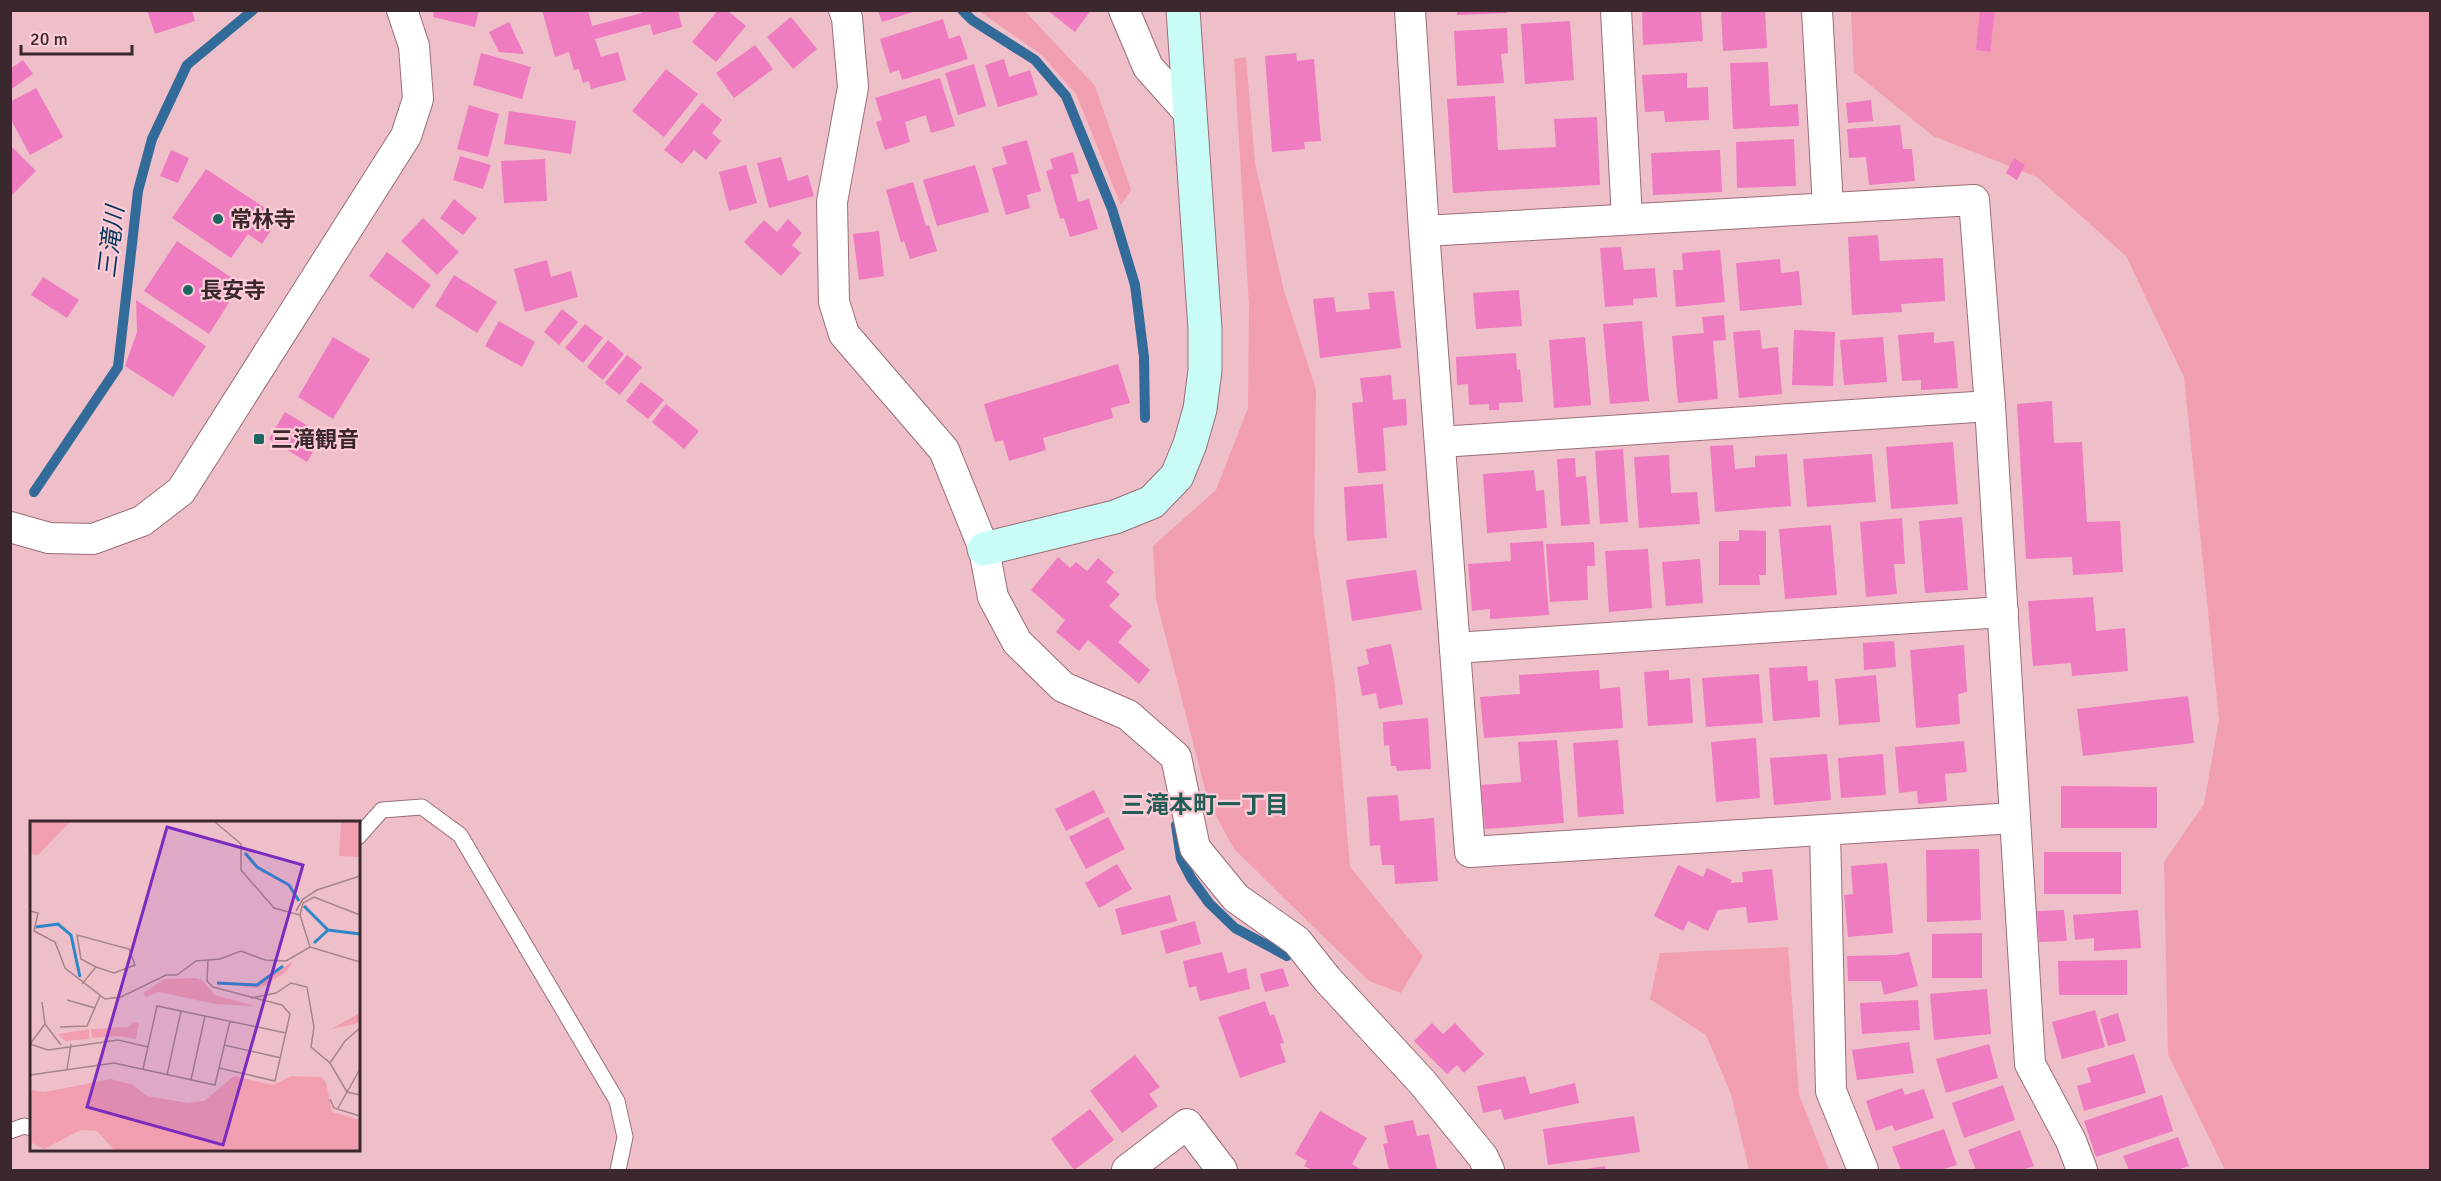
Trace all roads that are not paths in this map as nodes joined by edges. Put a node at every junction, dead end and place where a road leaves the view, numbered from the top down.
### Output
1 (402, 10) edge
2 (844, 10) edge
3 (1124, 10) edge
4 (1183, 10) edge
5 (1410, 10) edge
6 (1616, 10) edge
7 (1817, 10) edge
8 (1190, 114) junction
9 (1828, 207) junction
10 (1628, 219) junction
11 (1424, 231) junction
12 (1990, 405) junction
13 (1440, 442) junction
14 (10, 527) edge
15 (984, 549) junction
16 (2002, 612) junction
17 (1455, 648) junction
18 (2014, 818) junction
19 (1825, 831) junction
20 (360, 835) edge
21 (30, 1128) edge
22 (10, 1131) edge
23 (618, 1170) edge
24 (1127, 1170) edge
25 (1222, 1170) edge
26 (1489, 1170) edge
27 (1863, 1170) edge
28 (2082, 1170) edge

1 - 14 street
2 - 15 street
3 - 8 street
4 - 8 street
5 - 11 street
6 - 10 street
7 - 9 street
8 - 15 street
9 - 10 street
9 - 12 street
10 - 11 street
11 - 13 street
12 - 13 street
12 - 16 street
13 - 17 street
15 - 26 street
16 - 17 street
16 - 18 street
17 - 19 street
18 - 19 street
18 - 28 street
19 - 27 street
20 - 23 lane
21 - 22 lane
24 - 25 street

